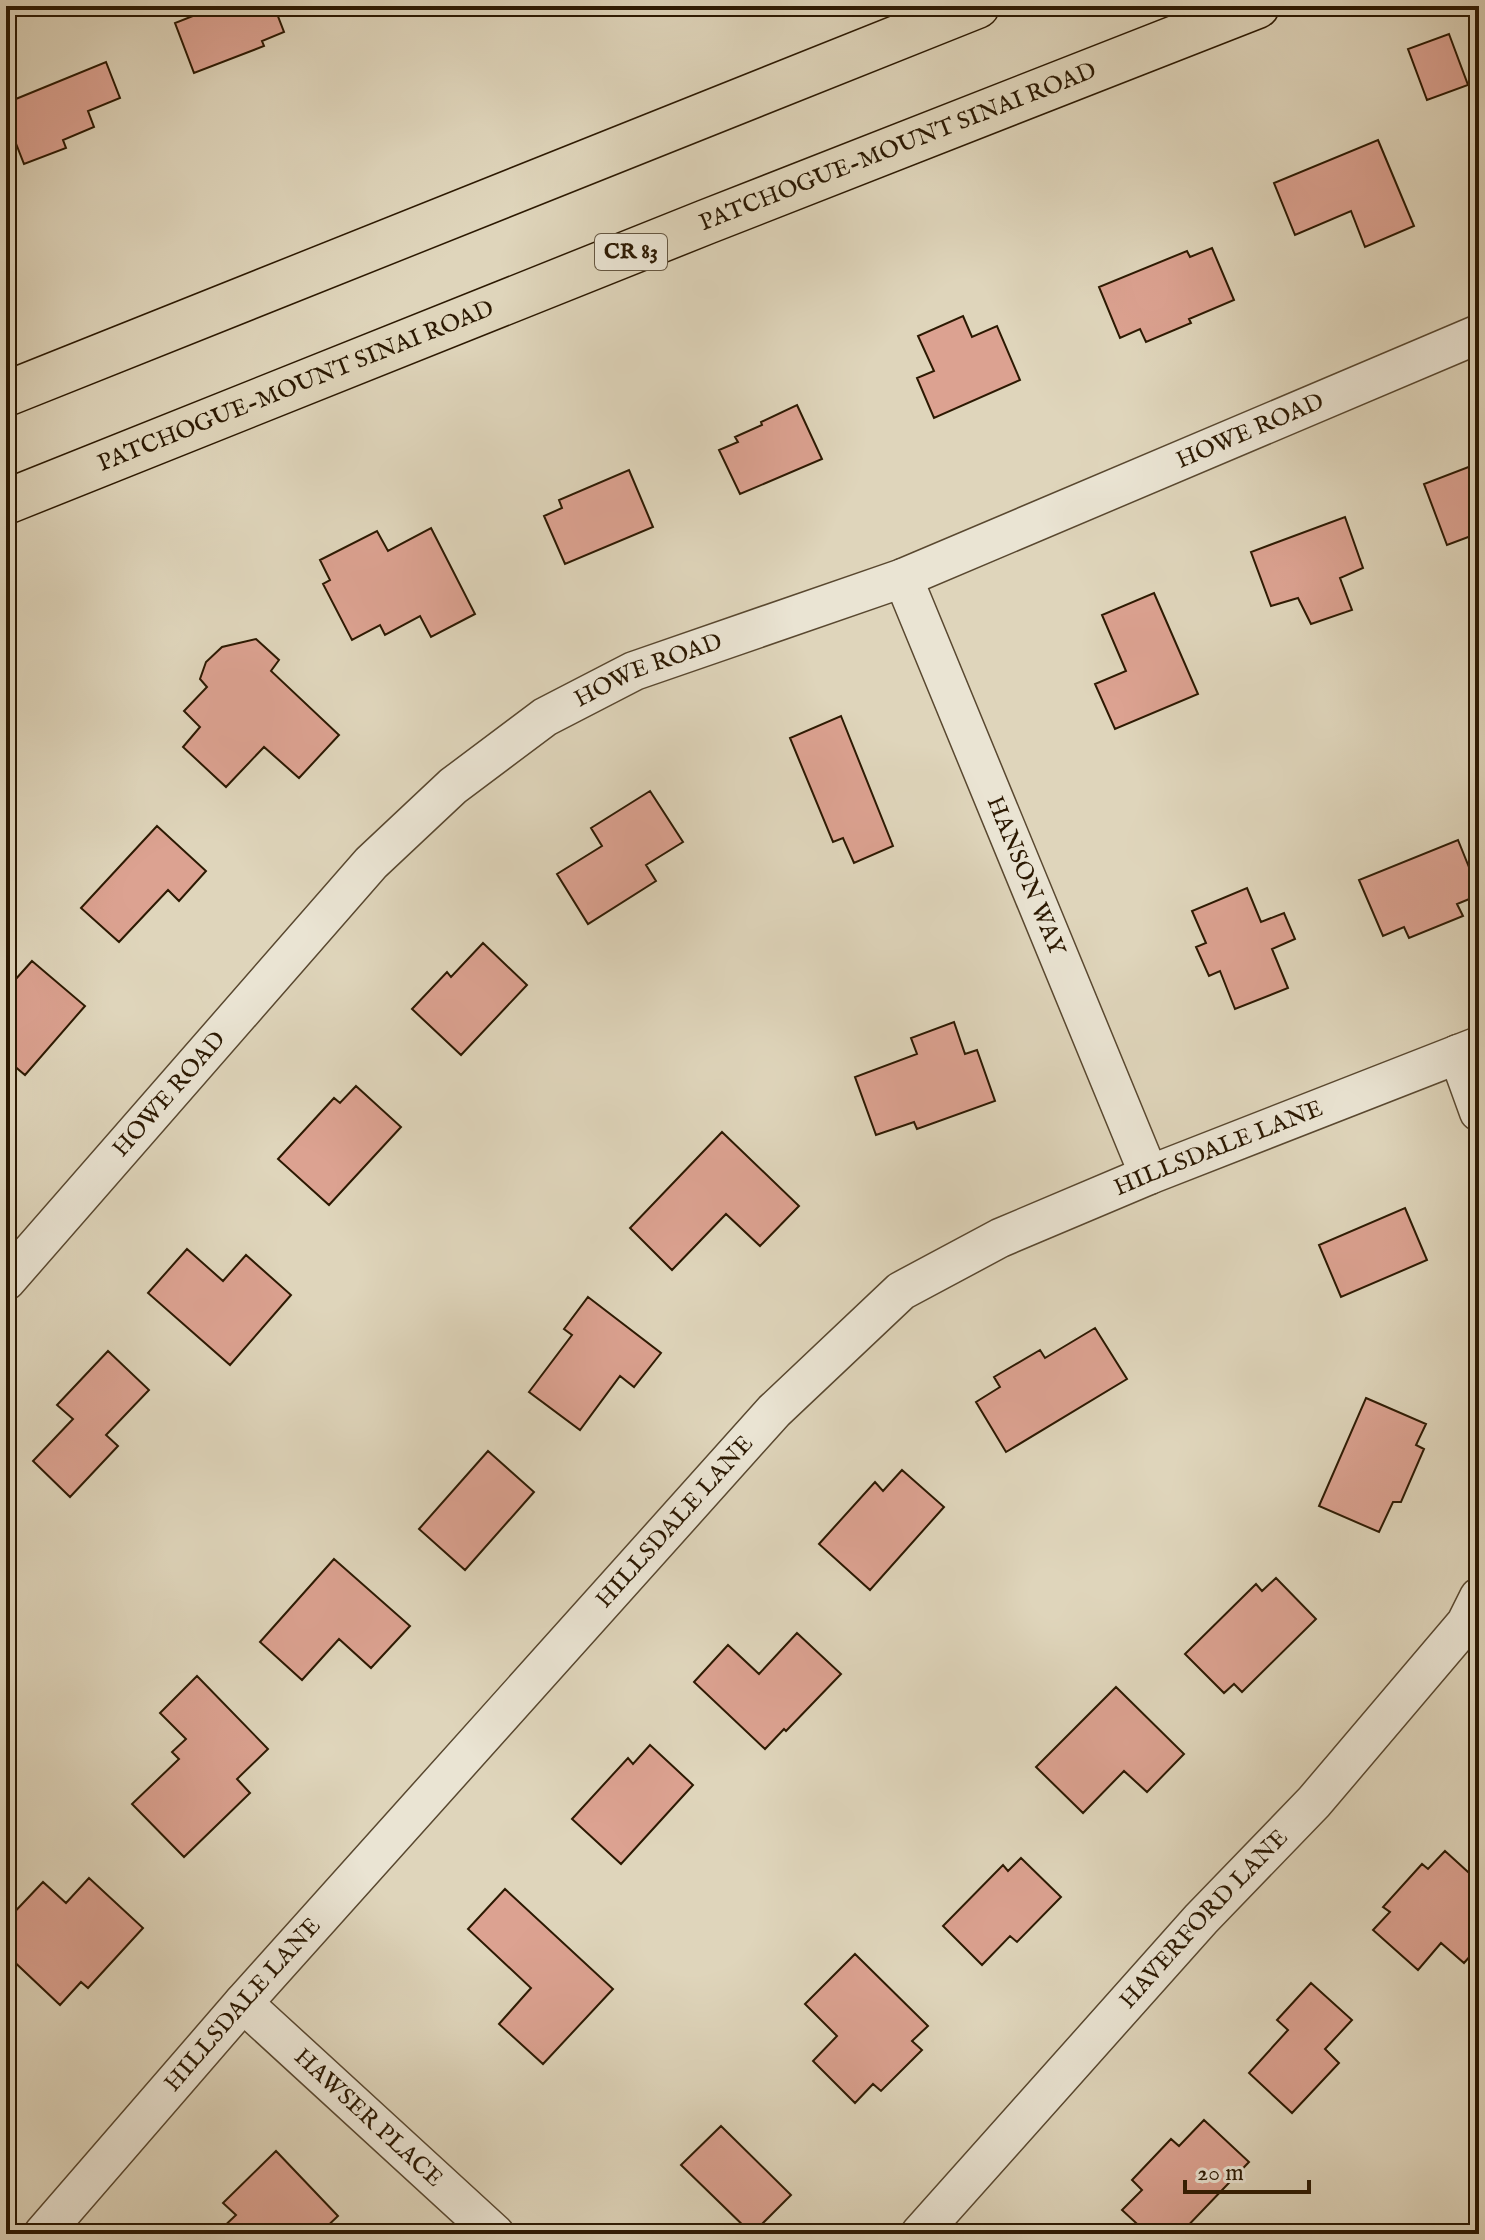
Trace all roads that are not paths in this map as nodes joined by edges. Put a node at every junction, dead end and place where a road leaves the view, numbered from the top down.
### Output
1 (977, 6) edge
2 (1257, 6) edge
3 (1479, 334) edge
4 (6, 394) edge
5 (6, 502) edge
6 (903, 578) junction
7 (1469, 1050) edge
8 (1479, 1112) edge
9 (1149, 1175) junction
10 (6, 1281) edge
11 (1479, 1597) edge
12 (243, 2003) junction
13 (43, 2234) edge
14 (495, 2234) edge
15 (920, 2234) edge

1 - 4 highway
2 - 5 highway, PATCHOGUE-MOUNT SINAI ROAD / CR 83
3 - 6 street, HOWE ROAD
6 - 9 street, HANSON WAY
6 - 10 street, HOWE ROAD
7 - 8 street
7 - 9 street, HILLSDALE LANE
9 - 12 street, HILLSDALE LANE
11 - 15 street, HAVERFORD LANE
12 - 13 street, HILLSDALE LANE
12 - 14 street, HAWSER PLACE

